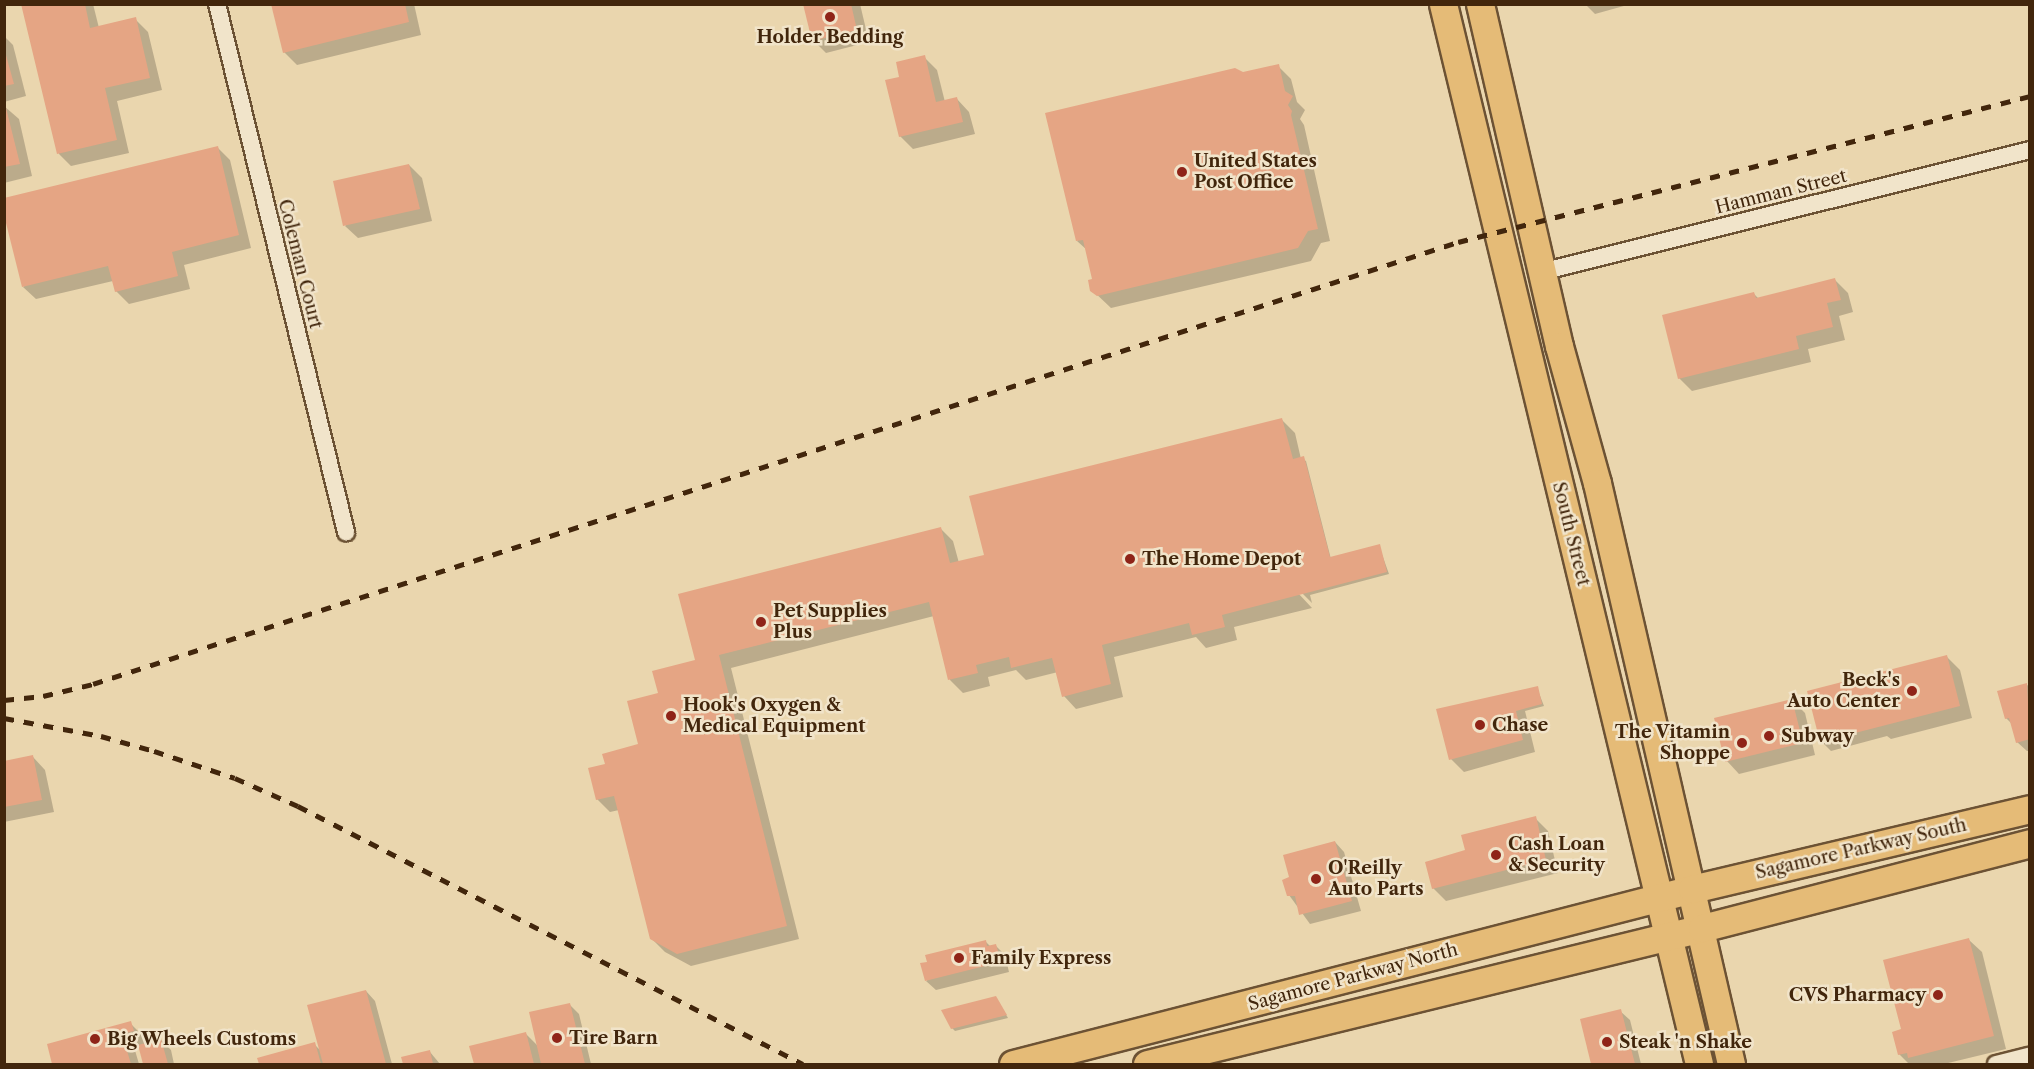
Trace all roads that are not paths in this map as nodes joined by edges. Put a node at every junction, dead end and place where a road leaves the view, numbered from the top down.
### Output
1 (218, 4) edge
2 (1443, 4) edge
3 (1480, 4) edge
4 (1498, 80) junction
5 (1464, 90) junction
6 (2030, 150) edge
7 (1541, 272) junction
8 (346, 532) dead end
9 (2030, 808) edge
10 (2030, 843) edge
11 (1692, 889) junction
12 (1660, 897) junction
13 (1702, 928) junction
14 (1669, 936) junction
15 (2029, 1056) edge
16 (1013, 1065) edge
17 (1147, 1065) edge
18 (1699, 1065) edge
19 (1731, 1065) edge
20 (1996, 1065) edge

1 - 8 street, Coleman Court
2 - 5 main road, South Street
3 - 4 main road, South Street
4 - 5 main road
4 - 7 main road, South Street
5 - 12 main road, South Street
6 - 7 street, Hamman Street
7 - 11 main road, South Street
9 - 11 main road, Sagamore Parkway South
10 - 13 main road, Sagamore Parkway South
11 - 12 main road, Sagamore Parkway North
11 - 13 main road, South Street
12 - 14 main road, South Street
12 - 16 main road, Sagamore Parkway North
13 - 14 main road, Sagamore Parkway North
13 - 19 main road, South Street
14 - 17 main road, Sagamore Parkway North
14 - 18 main road, South Street
15 - 20 street

